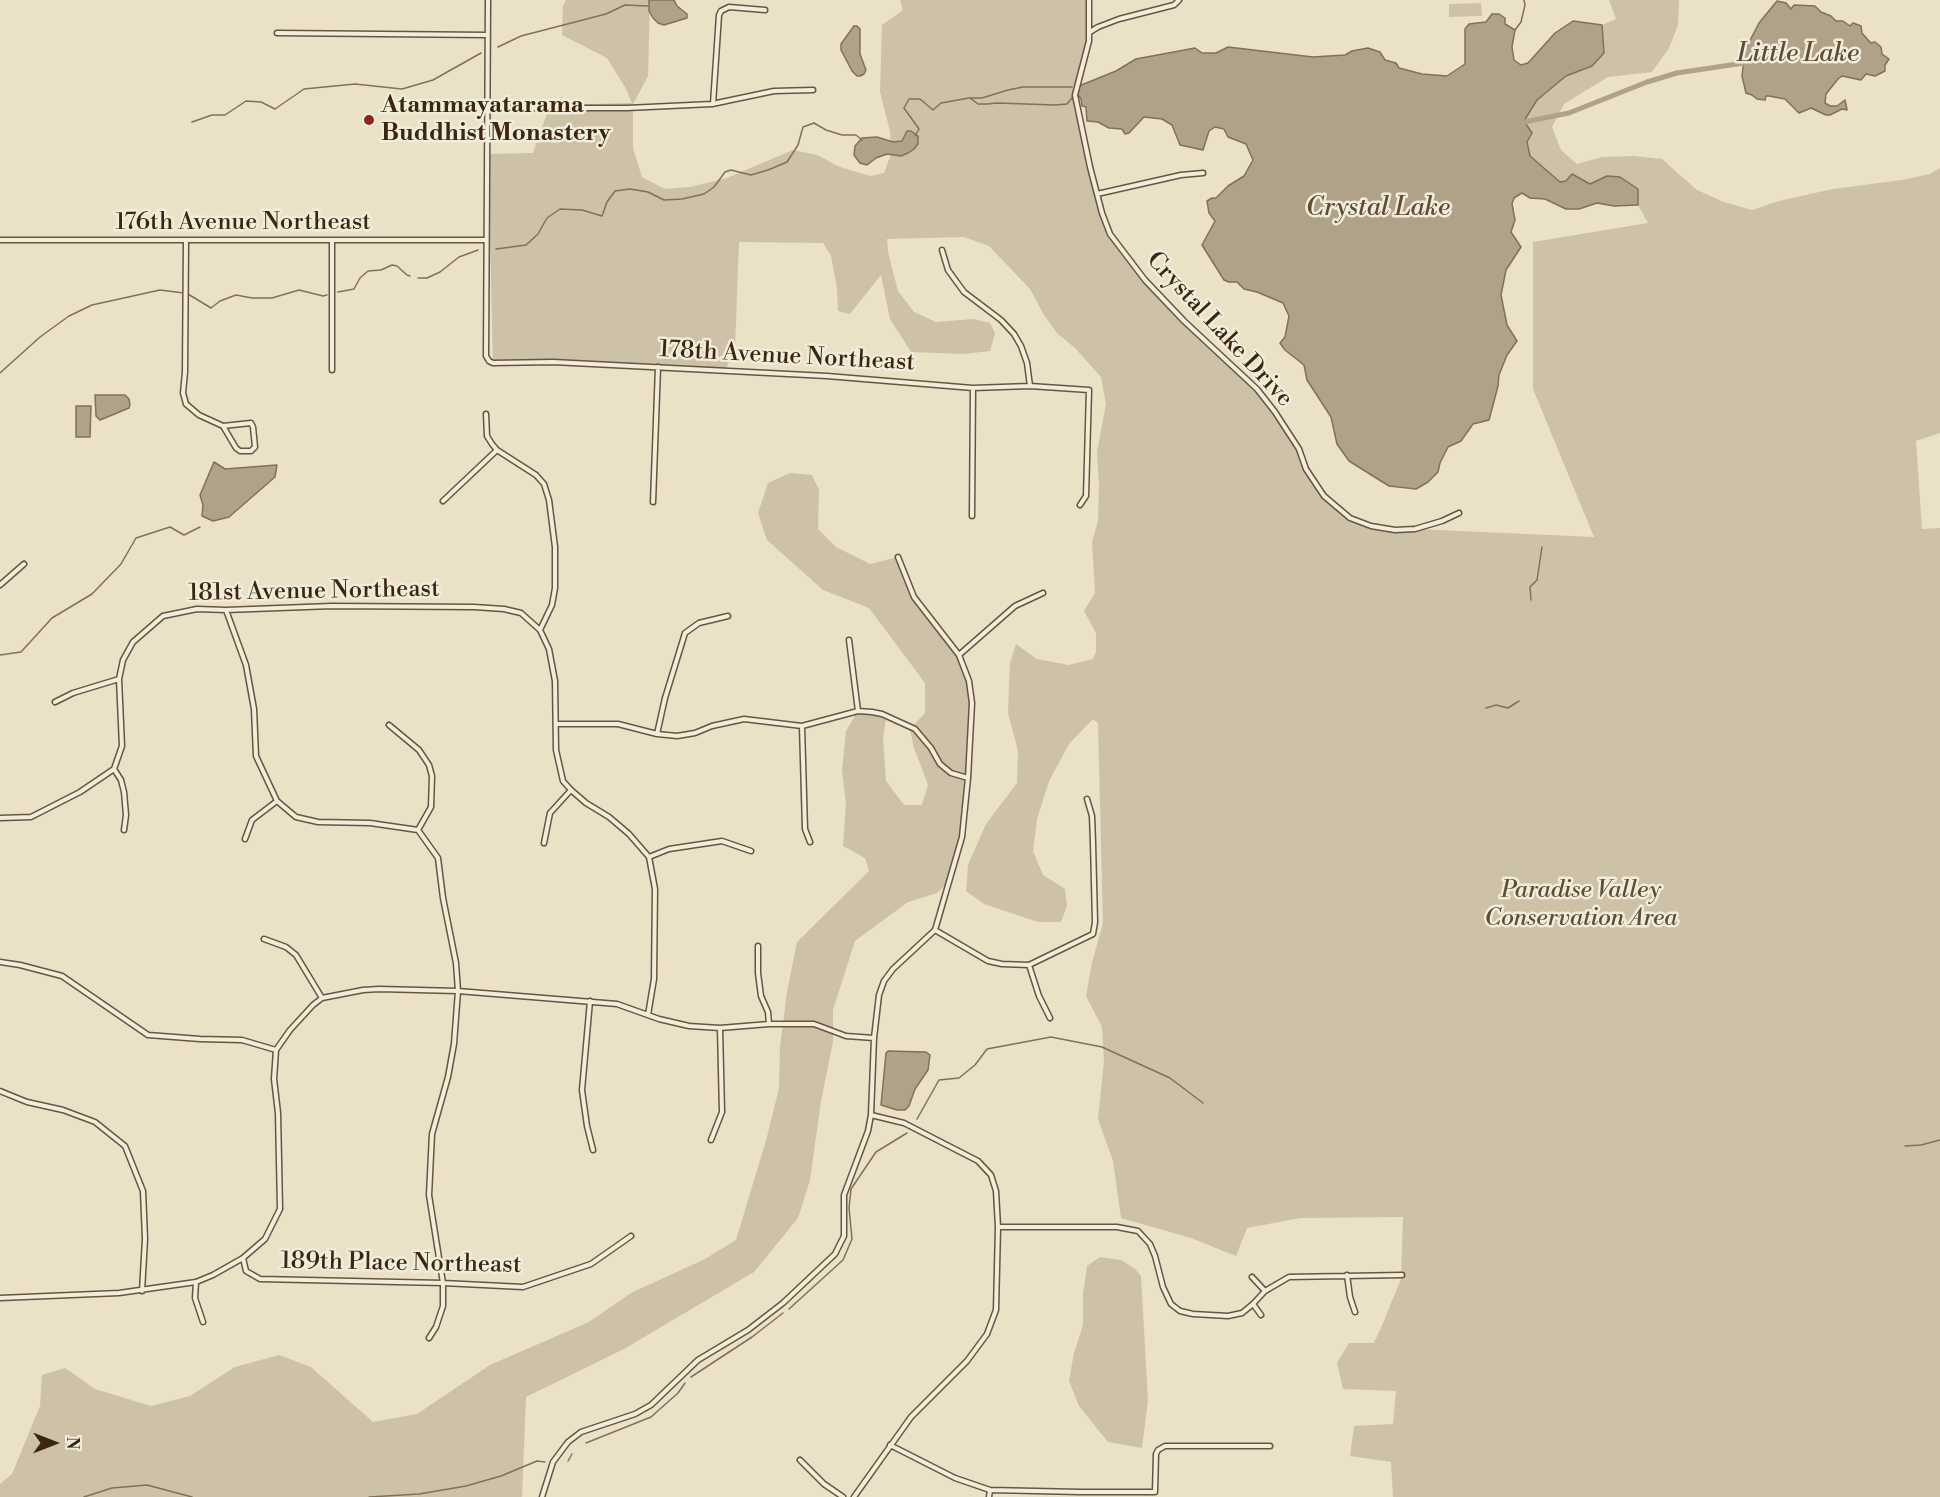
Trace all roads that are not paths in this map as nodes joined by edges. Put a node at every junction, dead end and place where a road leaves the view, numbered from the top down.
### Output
1 (488, 0) edge
2 (1089, 0) edge
3 (1179, 0) edge
4 (765, 10) dead end
5 (1090, 32) junction
6 (277, 33) dead end
7 (488, 35) junction
8 (813, 90) dead end
9 (713, 104) junction
10 (488, 108) junction
11 (1203, 173) dead end
12 (1097, 194) junction
13 (0, 240) edge
14 (486, 240) junction
15 (186, 241) junction
16 (332, 242) junction
17 (942, 250) dead end
18 (658, 367) junction
19 (332, 370) dead end
20 (1030, 386) junction
21 (973, 388) junction
22 (486, 414) dead end
23 (223, 426) junction
24 (497, 450) junction
25 (443, 501) dead end
26 (653, 502) dead end
27 (1080, 505) dead end
28 (1459, 513) dead end
29 (972, 516) dead end
30 (898, 557) dead end
31 (24, 564) dead end
32 (0, 585) edge
33 (1043, 593) dead end
34 (226, 610) junction
35 (728, 616) dead end
36 (540, 630) junction
37 (849, 640) dead end
38 (958, 655) junction
39 (118, 679) junction
40 (55, 702) dead end
41 (858, 711) junction
42 (557, 724) junction
43 (389, 725) dead end
44 (802, 726) junction
45 (657, 734) junction
46 (114, 769) junction
47 (968, 778) junction
48 (571, 790) junction
49 (1087, 799) dead end
50 (277, 801) junction
51 (0, 818) edge
52 (124, 830) dead end
53 (418, 830) junction
54 (245, 839) dead end
55 (810, 842) dead end
56 (544, 843) dead end
57 (751, 850) dead end
58 (649, 857) junction
59 (935, 930) junction
60 (264, 939) dead end
61 (758, 946) dead end
62 (0, 963) edge
63 (1029, 965) junction
64 (458, 991) junction
65 (322, 998) junction
66 (590, 1001) junction
67 (648, 1015) junction
68 (1050, 1018) dead end
69 (769, 1024) junction
70 (720, 1028) junction
71 (874, 1038) junction
72 (276, 1050) junction
73 (0, 1091) edge
74 (871, 1115) junction
75 (711, 1140) dead end
76 (594, 1150) dead end
77 (998, 1227) junction
78 (632, 1236) dead end
79 (243, 1258) junction
80 (1347, 1275) junction
81 (1402, 1275) dead end
82 (1252, 1276) dead end
83 (196, 1282) junction
84 (443, 1283) junction
85 (142, 1291) junction
86 (1264, 1291) junction
87 (0, 1298) edge
88 (1252, 1304) junction
89 (1355, 1312) dead end
90 (1261, 1315) dead end
91 (203, 1322) dead end
92 (429, 1338) dead end
93 (890, 1445) junction
94 (1270, 1446) dead end
95 (800, 1460) dead end
96 (990, 1490) junction
97 (542, 1497) edge
98 (843, 1497) edge
99 (854, 1497) edge
100 (989, 1497) edge

1 - 7 street
2 - 5 street
3 - 5 street
4 - 9 street
5 - 12 street, Crystal Lake Drive
6 - 7 street
7 - 10 street
8 - 9 street
9 - 10 street
10 - 14 street
11 - 12 street
12 - 28 street, Crystal Lake Drive
13 - 15 street, 176th Avenue Northeast
14 - 16 street, 176th Avenue Northeast
14 - 18 street, 178th Avenue Northeast
15 - 16 street, 176th Avenue Northeast
15 - 23 street
16 - 19 street
17 - 20 street
18 - 21 street, 178th Avenue Northeast
18 - 26 street
20 - 21 street, 178th Avenue Northeast
20 - 27 street, 178th Avenue Northeast
21 - 29 street
22 - 24 street
23 - 23 street
24 - 25 street
24 - 36 street
30 - 38 street
31 - 32 street
33 - 38 street
34 - 36 street, 181st Avenue Northeast
34 - 39 street, 181st Avenue Northeast
34 - 50 street
35 - 45 street
36 - 42 street
37 - 41 street
38 - 47 street
39 - 40 street
39 - 46 street
41 - 44 street
41 - 47 street
42 - 45 street
42 - 48 street
43 - 53 street
44 - 45 street
44 - 55 street
46 - 51 street
46 - 52 street
47 - 59 street
48 - 56 street
48 - 58 street
49 - 63 street
50 - 53 street
50 - 54 street
53 - 64 street
57 - 58 street
58 - 67 street
59 - 63 street
59 - 71 street
60 - 65 street
61 - 69 street
62 - 72 street
63 - 68 street
64 - 65 street
64 - 66 street
64 - 84 street
65 - 72 street
66 - 67 street
66 - 76 street
67 - 70 street
69 - 70 street
69 - 71 street
70 - 75 street
71 - 74 street
72 - 79 street
73 - 85 street
74 - 77 street
74 - 97 street
77 - 88 street
77 - 93 street
78 - 84 street, 189th Place Northeast
79 - 83 street
79 - 84 street, 189th Place Northeast
80 - 81 street
80 - 86 street
80 - 89 street
82 - 86 street
83 - 85 street
83 - 91 street
84 - 92 street
85 - 87 street
86 - 88 street
88 - 90 street
93 - 96 street
93 - 99 street
94 - 96 street
95 - 98 street
96 - 100 street

